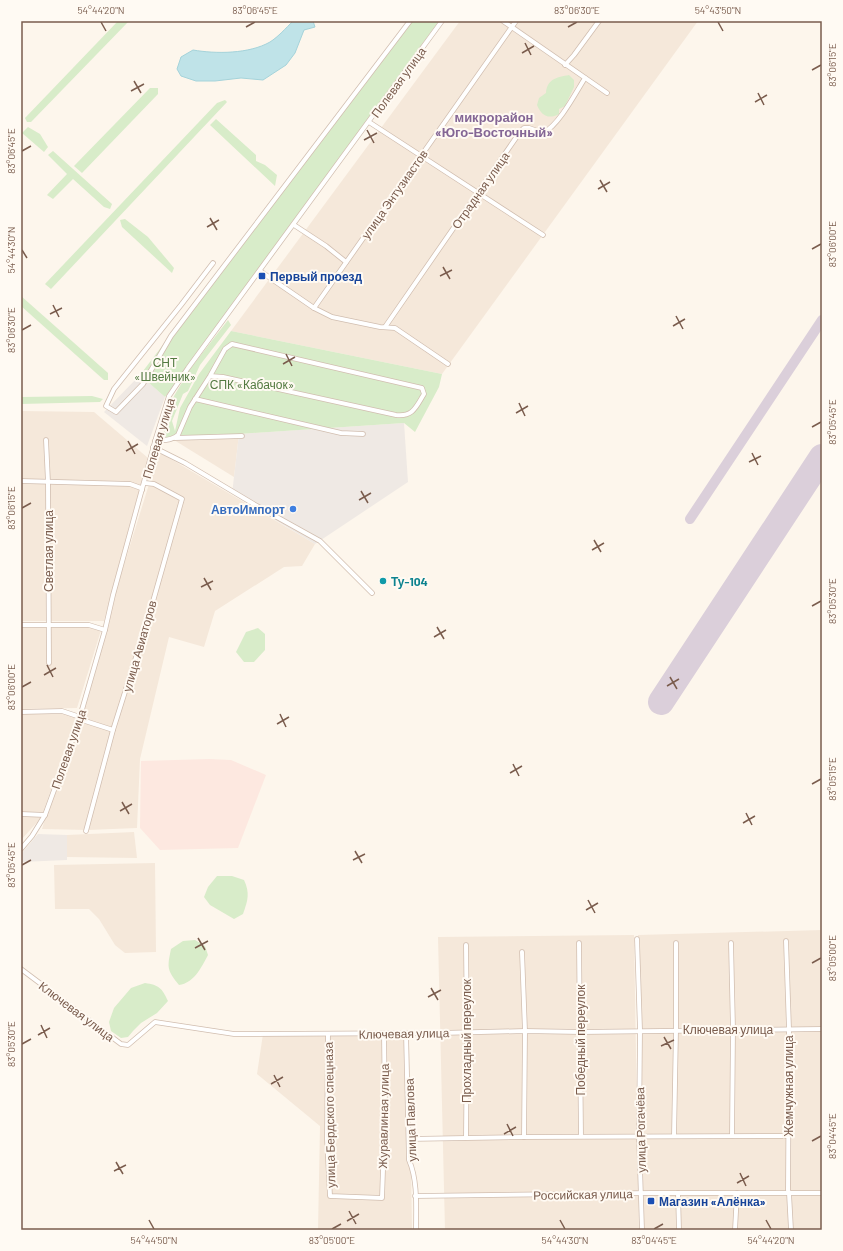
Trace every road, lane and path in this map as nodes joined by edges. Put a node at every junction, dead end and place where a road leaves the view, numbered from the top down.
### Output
1 (410, 21) edge
2 (442, 21) edge
3 (503, 21) edge
4 (516, 21) edge
5 (599, 21) edge
6 (512, 27) junction
7 (565, 65) junction
8 (585, 78) junction
9 (607, 93) dead end
10 (369, 122) junction
11 (422, 155) junction
12 (478, 192) junction
13 (294, 224) junction
14 (543, 235) dead end
15 (346, 262) junction
16 (213, 263) dead end
17 (260, 271) junction
18 (314, 308) junction
19 (385, 327) junction
20 (448, 364) dead end
21 (210, 376) junction
22 (195, 399) junction
23 (364, 434) dead end
24 (242, 436) dead end
25 (175, 438) junction
26 (46, 440) dead end
27 (155, 441) junction
28 (153, 447) junction
29 (21, 481) edge
30 (48, 482) junction
31 (144, 483) junction
32 (142, 490) junction
33 (372, 593) dead end
34 (21, 625) edge
35 (49, 626) junction
36 (105, 630) junction
37 (50, 663) dead end
38 (21, 712) edge
39 (80, 718) junction
40 (113, 730) junction
41 (21, 814) edge
42 (46, 815) junction
43 (86, 831) dead end
44 (21, 849) edge
45 (638, 939) dead end
46 (786, 941) dead end
47 (579, 943) dead end
48 (676, 943) dead end
49 (731, 943) dead end
50 (466, 945) dead end
51 (522, 952) dead end
52 (21, 969) edge
53 (822, 1028) edge
54 (733, 1029) junction
55 (789, 1029) junction
56 (640, 1030) junction
57 (676, 1030) junction
58 (524, 1031) junction
59 (467, 1032) junction
60 (581, 1032) junction
61 (406, 1033) junction
62 (328, 1034) junction
63 (384, 1034) junction
64 (581, 1136) junction
65 (639, 1136) junction
66 (674, 1136) junction
67 (732, 1136) junction
68 (788, 1136) junction
69 (524, 1137) junction
70 (466, 1138) junction
71 (409, 1139) junction
72 (737, 1193) junction
73 (789, 1193) junction
74 (822, 1193) edge
75 (641, 1194) junction
76 (678, 1194) junction
77 (330, 1196) joint
78 (415, 1196) junction
79 (416, 1230) edge
80 (642, 1230) edge
81 (679, 1230) edge
82 (735, 1230) edge
83 (791, 1230) edge

1 - 16 street
2 - 10 street, Полевая улица
3 - 6 street
4 - 6 street, улица Энтузиастов
5 - 7 street
6 - 7 street
6 - 11 street, улица Энтузиастов
7 - 8 street
8 - 9 street
8 - 12 street, Отрадная улица
10 - 11 street
10 - 13 street, Полевая улица
11 - 12 street
11 - 15 street, улица Энтузиастов
12 - 14 street
12 - 19 street, Отрадная улица
13 - 15 street
13 - 17 street, Полевая улица
15 - 18 street, улица Энтузиастов
17 - 18 street
17 - 27 street, Полевая улица
18 - 19 street
19 - 20 street
21 - 21 street
21 - 22 street
22 - 23 street
22 - 25 street
24 - 25 street
25 - 27 street
26 - 30 street, Светлая улица
27 - 28 street, Полевая улица
28 - 31 street, Полевая улица
28 - 33 street
29 - 30 street
30 - 32 street
30 - 35 street, Светлая улица
31 - 32 street, Полевая улица
31 - 40 street, улица Авиаторов
32 - 36 street, Полевая улица
34 - 35 street
35 - 36 street
35 - 37 street, Светлая улица
36 - 39 street, Полевая улица
38 - 39 street
39 - 40 street
39 - 42 street, Полевая улица
40 - 43 street, улица Авиаторов
41 - 42 street
42 - 44 street, Полевая улица
45 - 56 street, улица Рогачёва
46 - 55 street, Жемчужная улица
47 - 60 street, Победный переулок
48 - 57 street
49 - 54 street
50 - 59 street, Прохладный переулок
51 - 58 street
52 - 62 street, Ключевая улица
53 - 55 street, Ключевая улица
54 - 55 street, Ключевая улица
54 - 57 street, Ключевая улица
54 - 67 street
55 - 68 street, Жемчужная улица
56 - 57 street, Ключевая улица
56 - 60 street, Ключевая улица
56 - 65 street, улица Рогачёва
57 - 66 street
58 - 59 street, Ключевая улица
58 - 60 street, Ключевая улица
58 - 69 street
59 - 61 street, Ключевая улица
59 - 70 street, Прохладный переулок
60 - 64 street, Победный переулок
61 - 63 street, Ключевая улица
61 - 71 street, улица Павлова
62 - 63 street, Ключевая улица
62 - 77 street, улица Бердского спецназа
63 - 77 street, Журавлиная улица
64 - 65 street
64 - 69 street
65 - 66 street
65 - 75 street, улица Рогачёва
66 - 67 street
67 - 68 street
68 - 73 street, Жемчужная улица
69 - 70 street
70 - 71 street
71 - 78 street, улица Павлова
72 - 73 street, Российская улица
72 - 76 street, Российская улица
72 - 82 street
73 - 74 street, Российская улица
73 - 83 street, Жемчужная улица
75 - 76 street, Российская улица
75 - 78 street, Российская улица
75 - 80 street, улица Рогачёва
76 - 81 street
78 - 79 street, улица Павлова

